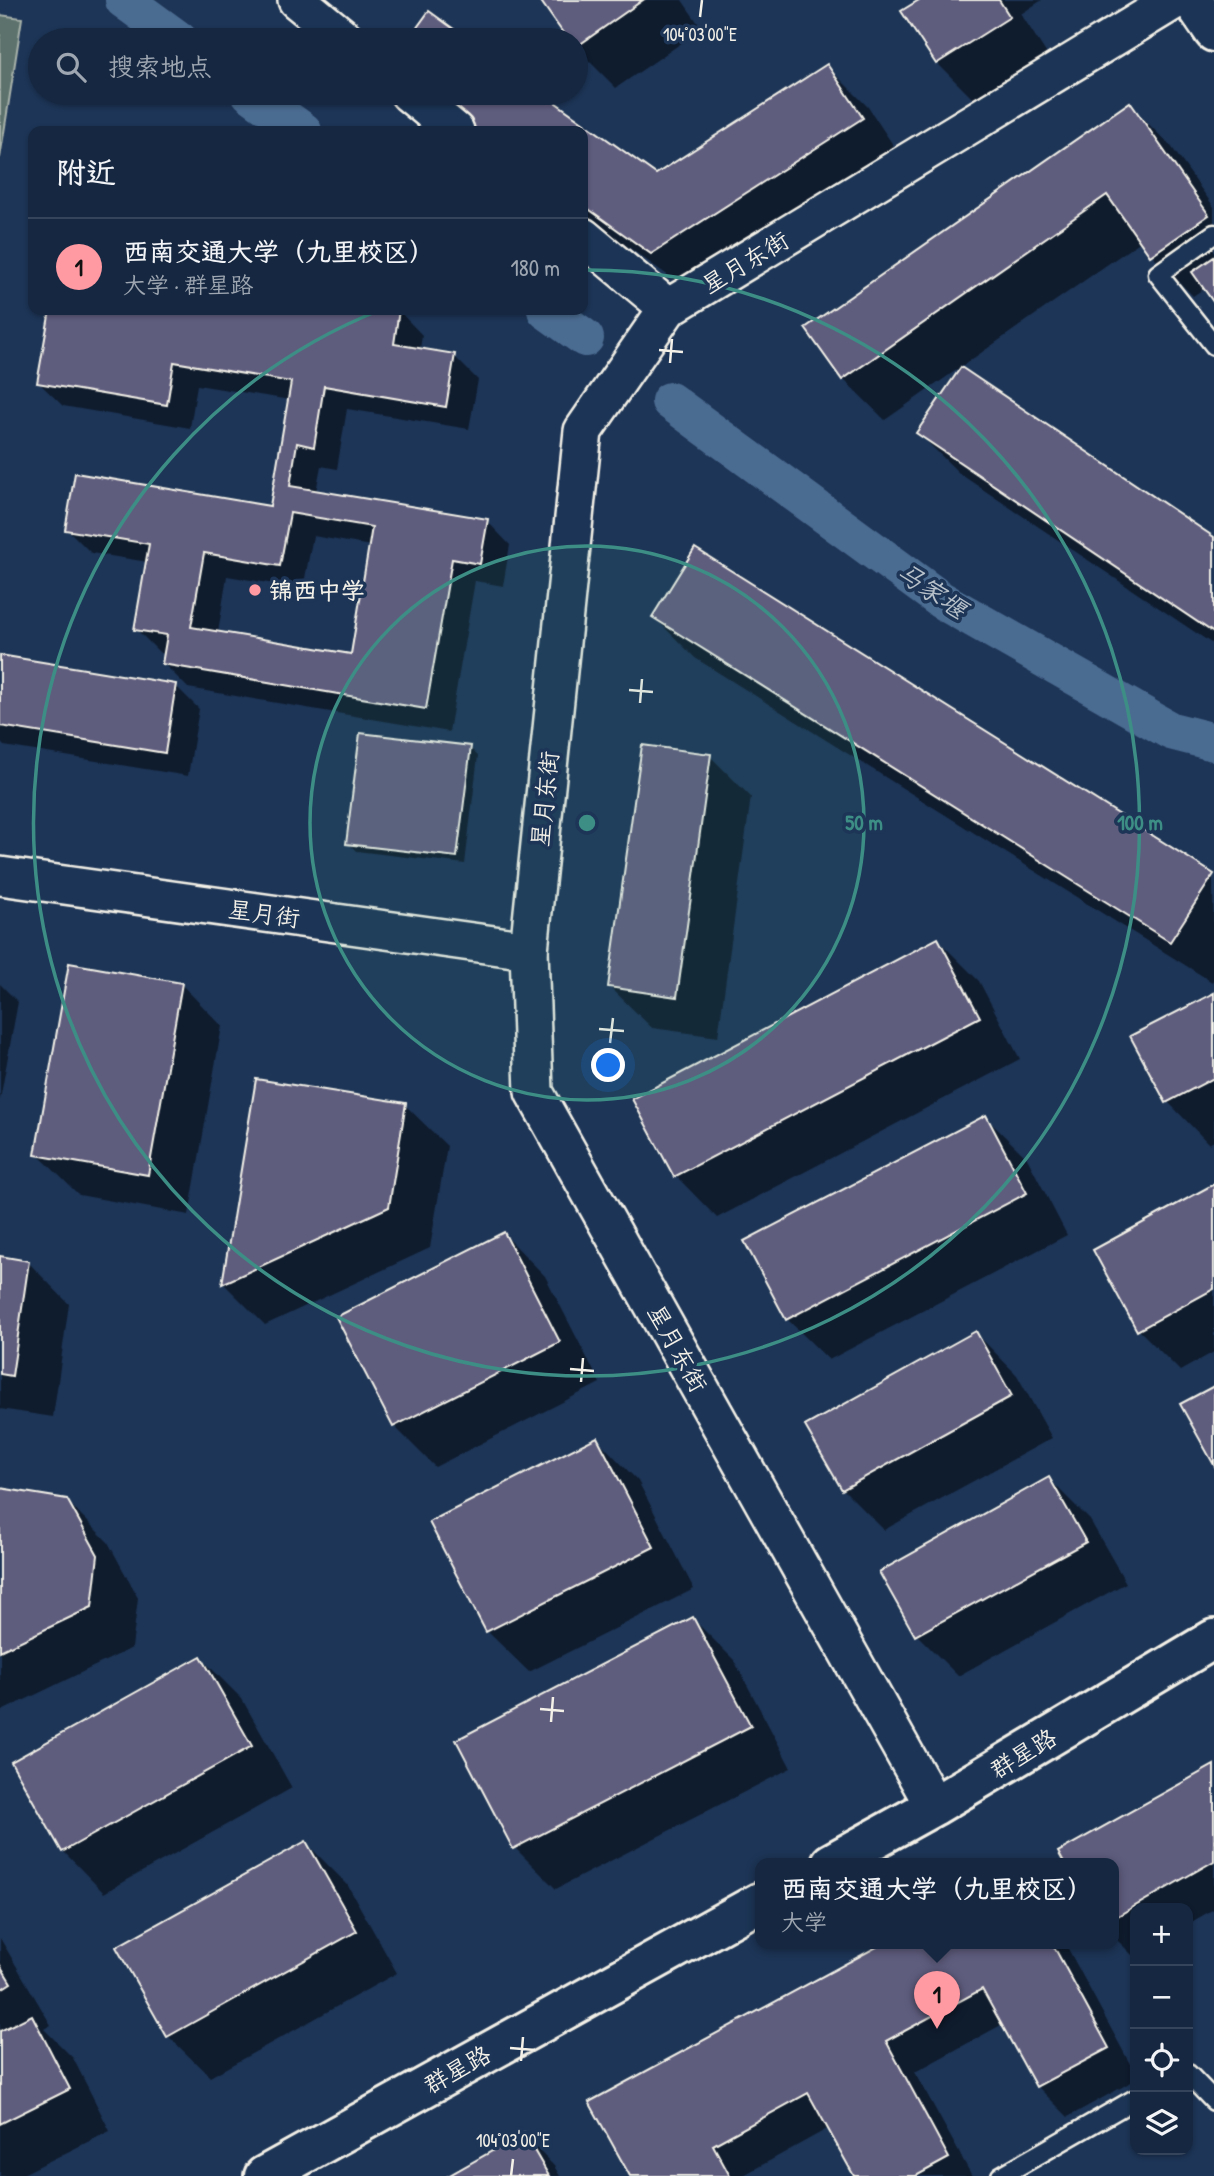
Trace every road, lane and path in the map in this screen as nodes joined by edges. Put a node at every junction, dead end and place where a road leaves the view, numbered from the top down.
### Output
1 (297, 0) edge
2 (1175, 0) edge
3 (1192, 0) edge
4 (331, 28) edge
5 (1214, 32) edge
6 (424, 105) edge
7 (449, 126) edge
8 (1214, 234) edge
9 (588, 241) edge
10 (668, 308) junction
11 (1214, 345) edge
12 (0, 876) edge
13 (529, 950) junction
14 (1214, 1639) edge
15 (934, 1806) junction
16 (840, 1858) edge
17 (755, 1905) edge
18 (1193, 2079) edge
19 (1214, 2101) edge
20 (1130, 2102) edge
21 (264, 2176) edge
22 (1002, 2176) edge

1 - 4 street
2 - 10 street, 星月东街
3 - 5 street
6 - 7 street
8 - 11 lane
9 - 10 street
10 - 13 street, 星月东街
12 - 13 street, 星月街
13 - 15 street, 星月东街
14 - 15 street, 群星路
15 - 16 street, 群星路
17 - 21 street, 群星路
18 - 19 lane
20 - 22 lane

